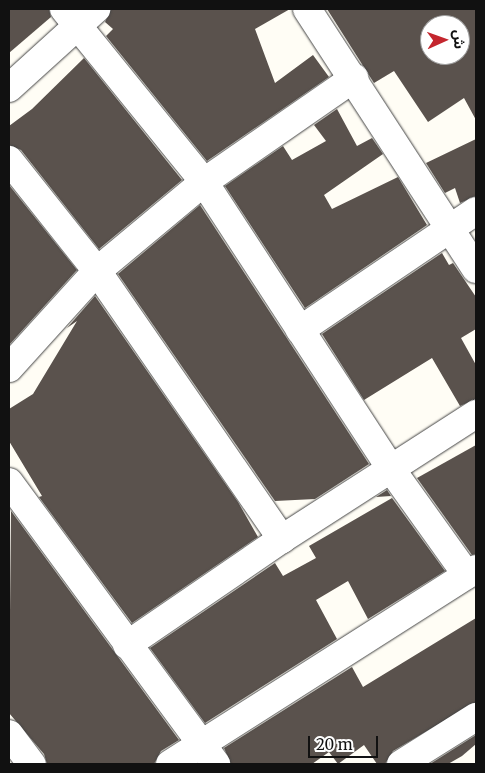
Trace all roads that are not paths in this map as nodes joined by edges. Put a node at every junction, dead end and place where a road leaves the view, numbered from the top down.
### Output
1 (307, 9) edge
2 (79, 14) edge
3 (354, 78) junction
4 (9, 88) edge
5 (9, 160) edge
6 (204, 182) junction
7 (476, 211) edge
8 (449, 228) junction
9 (476, 269) edge
10 (97, 272) junction
11 (300, 330) junction
12 (9, 368) edge
13 (476, 414) edge
14 (391, 469) junction
15 (9, 482) edge
16 (282, 539) junction
17 (471, 572) edge
18 (127, 645) junction
19 (476, 717) edge
20 (9, 734) edge
21 (209, 754) edge
22 (32, 764) edge
23 (170, 764) edge
24 (401, 764) edge

1 - 3 street
2 - 4 street
2 - 6 street
3 - 6 street
3 - 8 street
5 - 10 street
6 - 10 street
6 - 11 street
7 - 8 street
8 - 9 street
8 - 11 street
10 - 12 street
10 - 16 street
11 - 14 street
13 - 14 street
14 - 16 street
14 - 17 street
15 - 18 street
16 - 18 street
17 - 21 street
18 - 21 street
19 - 24 street
20 - 22 street
21 - 23 street

